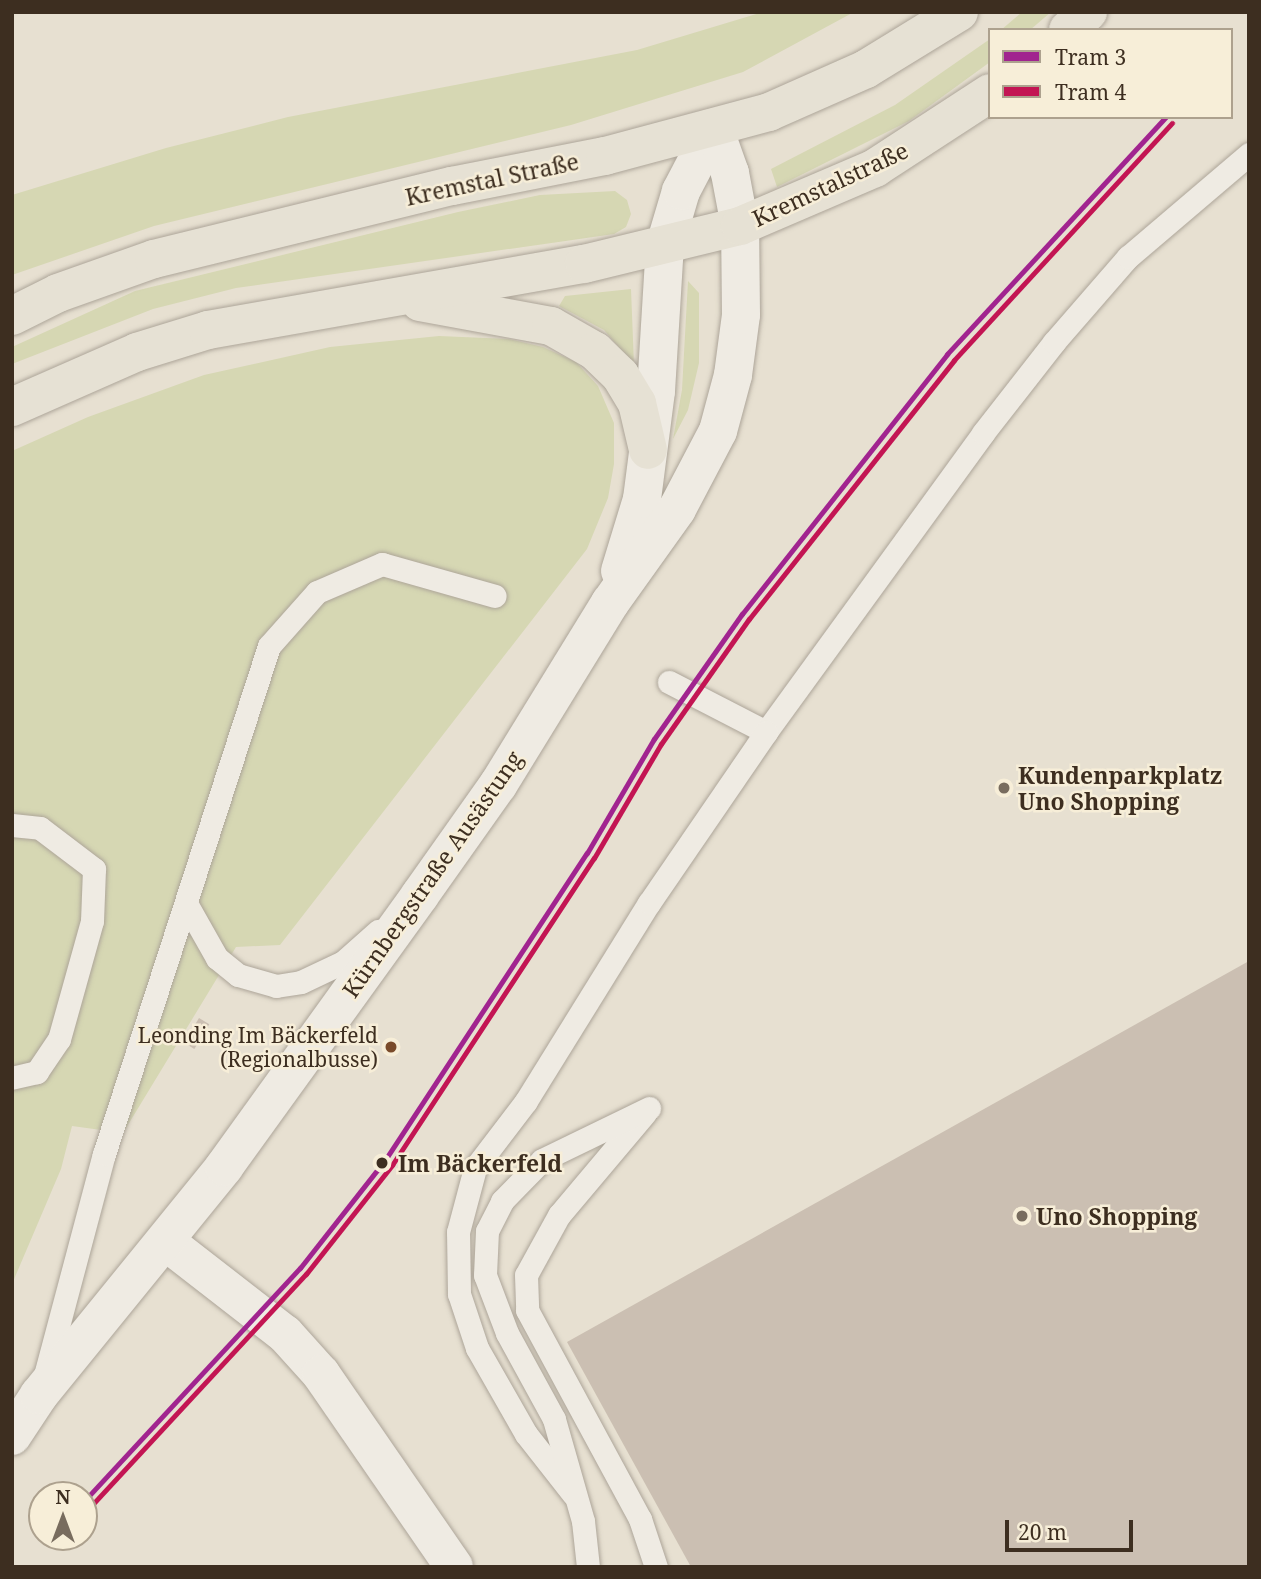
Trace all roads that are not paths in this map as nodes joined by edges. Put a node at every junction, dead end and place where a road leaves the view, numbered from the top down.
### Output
1 (959, 12) edge
2 (1088, 12) edge
3 (1070, 28) edge
4 (988, 94) edge
5 (714, 128) junction
6 (1249, 154) edge
7 (740, 226) junction
8 (665, 245) junction
9 (387, 296) junction
10 (12, 316) edge
11 (12, 407) edge
12 (648, 450) junction
13 (495, 596) dead end
14 (610, 603) junction
15 (668, 682) dead end
16 (766, 732) junction
17 (12, 825) edge
18 (420, 895) junction
19 (186, 907) junction
20 (12, 1078) edge
21 (164, 1241) junction
22 (39, 1395) junction
23 (12, 1436) edge
24 (573, 1494) junction
25 (454, 1567) edge
26 (589, 1567) edge
27 (656, 1567) edge

1 - 5 main road, Kremstal Straße
2 - 3 main road
4 - 7 main road, Kremstalstraße
5 - 7 main road
5 - 8 main road
5 - 10 main road, Kremstal Straße
6 - 16 lane
7 - 8 main road
7 - 14 main road
8 - 9 main road
8 - 12 main road
9 - 11 main road
9 - 12 main road
12 - 14 main road
13 - 19 lane
14 - 18 main road, Kürnbergstraße Ausästung
15 - 16 lane
16 - 24 lane
17 - 20 lane
18 - 19 lane
18 - 21 main road, Kürnbergstraße Ausästung
19 - 22 lane
21 - 22 main road, Kürnbergstraße Ausästung
21 - 25 main road
22 - 23 main road, Kürnbergstraße Ausästung
24 - 26 lane
24 - 27 lane

